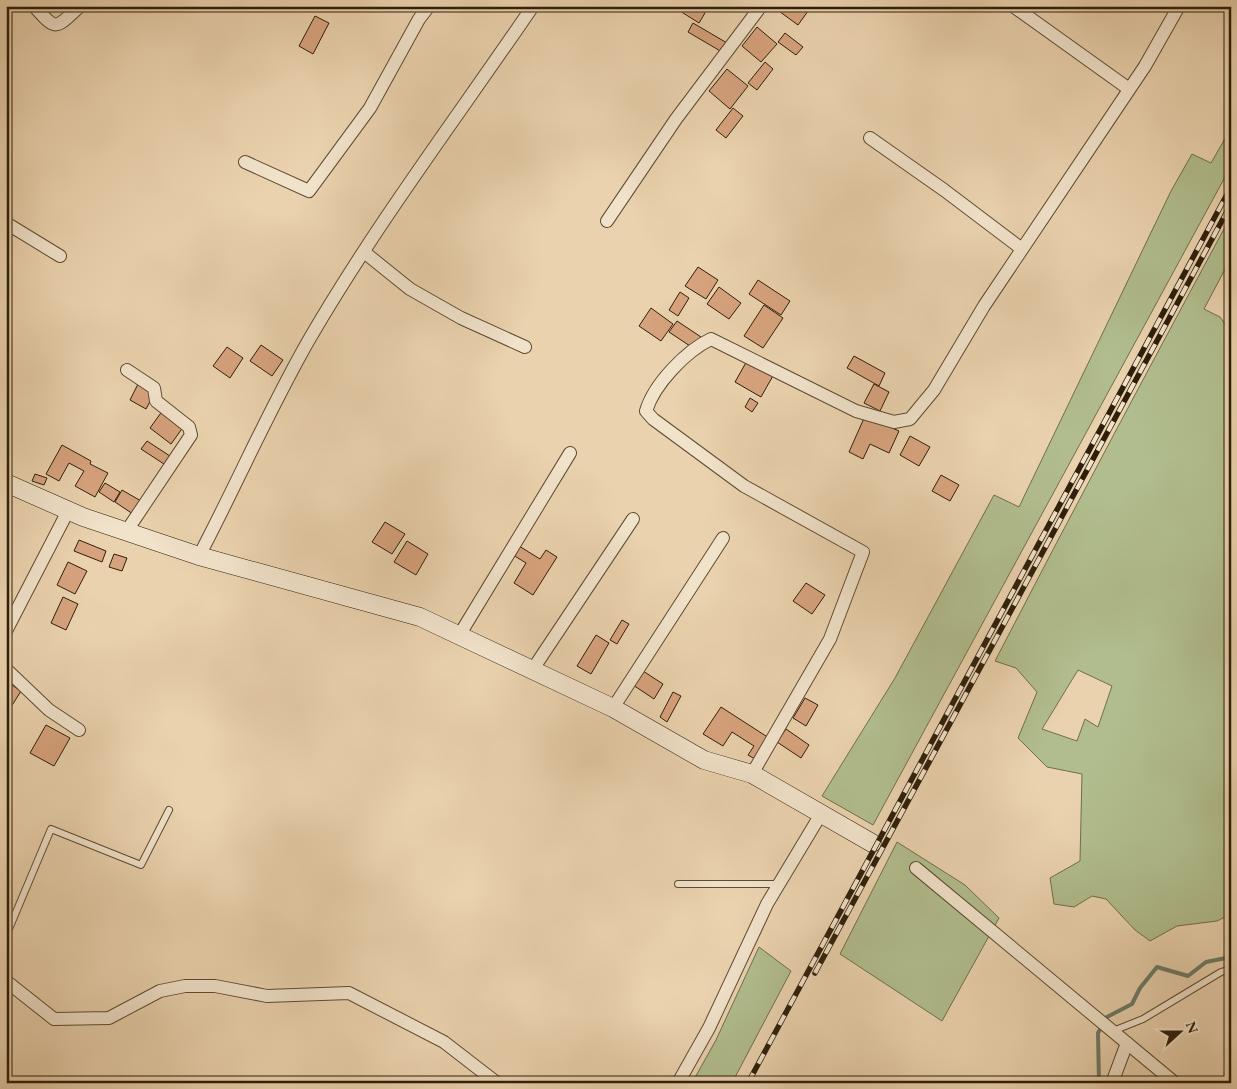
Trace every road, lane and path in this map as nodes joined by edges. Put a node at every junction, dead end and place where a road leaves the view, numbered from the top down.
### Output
1 (34, 6) edge
2 (80, 6) edge
3 (430, 6) edge
4 (533, 6) edge
5 (761, 6) edge
6 (1013, 6) edge
7 (1178, 6) edge
8 (1129, 89) junction
9 (870, 138) dead end
10 (245, 162) dead end
11 (606, 220) dead end
12 (6, 223) edge
13 (1022, 249) junction
14 (364, 252) junction
15 (60, 256) dead end
16 (525, 347) dead end
17 (127, 370) dead end
18 (570, 452) dead end
19 (6, 482) edge
20 (68, 511) junction
21 (633, 519) dead end
22 (126, 532) junction
23 (724, 538) dead end
24 (199, 556) junction
25 (6, 631) edge
26 (460, 634) junction
27 (6, 669) edge
28 (534, 669) junction
29 (613, 708) junction
30 (79, 730) dead end
31 (752, 774) junction
32 (169, 810) dead end
33 (821, 814) junction
34 (872, 843) dead end
35 (916, 868) dead end
36 (678, 884) dead end
37 (779, 884) junction
38 (6, 936) edge
39 (1231, 969) edge
40 (6, 981) edge
41 (1112, 1031) junction
42 (1127, 1043) junction
43 (497, 1083) edge
44 (678, 1083) edge
45 (1112, 1083) edge
46 (1175, 1083) edge

1 - 2 street
3 - 10 street
4 - 14 street
5 - 11 street
6 - 8 street
7 - 8 street
8 - 13 street
9 - 13 street
12 - 15 street
13 - 31 street
14 - 16 street
14 - 24 street
17 - 22 street
18 - 26 street
19 - 20 street
20 - 22 street
20 - 25 street
21 - 28 street
22 - 24 street
23 - 29 street
24 - 26 street
26 - 28 street
27 - 30 street
28 - 29 street
29 - 31 street
31 - 33 street
32 - 38 lane
33 - 34 street
33 - 37 street
35 - 41 street
36 - 37 lane
37 - 44 street
39 - 41 lane
40 - 43 street
41 - 42 street
42 - 45 street
42 - 46 street

